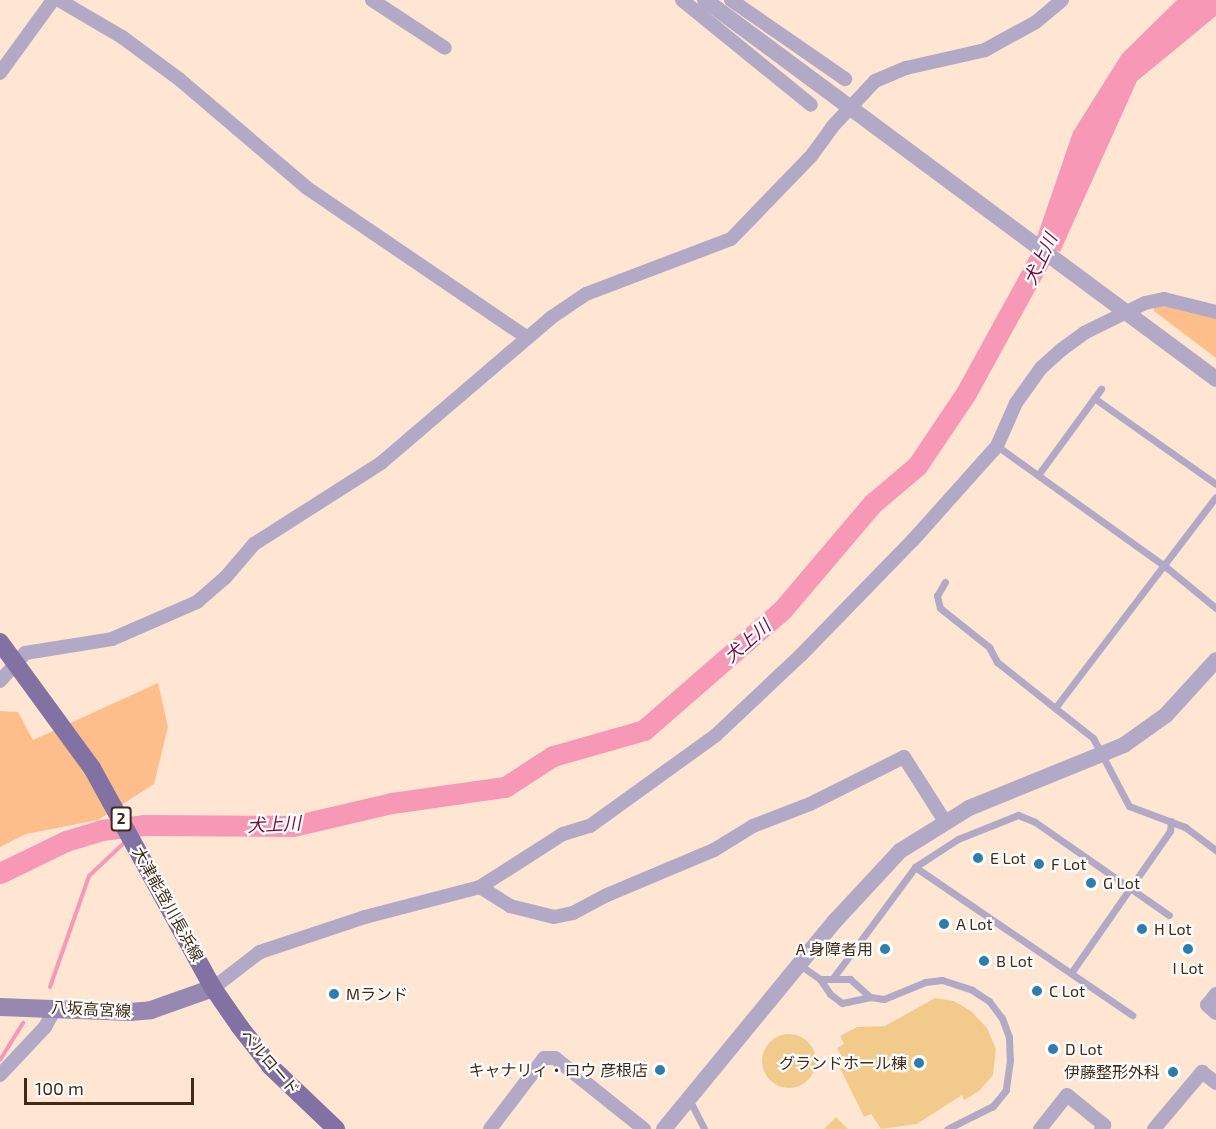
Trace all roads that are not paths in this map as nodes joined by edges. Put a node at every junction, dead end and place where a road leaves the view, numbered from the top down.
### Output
1 (53, 0) edge
2 (59, 0) edge
3 (372, 0) edge
4 (682, 0) edge
5 (705, 0) edge
6 (731, 0) edge
7 (1062, 0) edge
8 (445, 48) dead end
9 (0, 73) edge
10 (845, 79) dead end
11 (811, 105) dead end
12 (849, 107) junction
13 (1216, 312) edge
14 (1131, 313) junction
15 (525, 336) junction
16 (1216, 379) edge
17 (1101, 389) dead end
18 (1094, 398) junction
19 (997, 446) junction
20 (1038, 475) junction
21 (1216, 484) edge
22 (1216, 497) edge
23 (1166, 567) junction
24 (945, 582) dead end
25 (1216, 608) edge
26 (0, 642) edge
27 (1216, 660) edge
28 (19, 669) junction
29 (0, 681) edge
30 (1055, 708) junction
31 (1100, 755) junction
32 (944, 820) junction
33 (1171, 821) junction
34 (1216, 850) edge
35 (915, 867) junction
36 (480, 887) junction
37 (1130, 889) junction
38 (1169, 915) dead end
39 (800, 965) junction
40 (1071, 973) junction
41 (832, 978) junction
42 (820, 979) junction
43 (210, 980) junction
44 (1216, 994) edge
45 (870, 997) junction
46 (0, 1007) edge
47 (56, 1007) junction
48 (1216, 1013) edge
49 (1132, 1015) dead end
50 (0, 1075) edge
51 (1216, 1083) edge
52 (689, 1099) junction
53 (1160, 1127) edge
54 (335, 1129) edge
55 (489, 1129) edge
56 (644, 1129) edge
57 (664, 1129) edge
58 (704, 1129) edge
59 (947, 1129) edge
60 (1040, 1129) edge
61 (1101, 1129) edge

1 - 9 street
2 - 15 street
3 - 8 street
4 - 11 street
5 - 12 street
6 - 10 street
7 - 12 street
12 - 14 street
12 - 15 street
13 - 14 street
14 - 16 street
14 - 19 street
15 - 28 street
17 - 18 lane
18 - 20 lane
18 - 21 lane
19 - 20 lane
19 - 36 street
20 - 23 lane
22 - 23 lane
23 - 25 lane
23 - 30 lane
24 - 30 lane
26 - 28 main road, 大津能登川長浜線 / 2
27 - 31 street
28 - 29 street
28 - 43 main road, 大津能登川長浜線 / 2
30 - 31 lane
31 - 32 street
31 - 33 lane
32 - 36 street
32 - 39 street
33 - 34 lane
33 - 37 lane
35 - 37 lane
35 - 40 lane
35 - 41 lane
36 - 43 street
37 - 38 lane
37 - 40 lane
39 - 42 lane
39 - 52 street
40 - 49 lane
41 - 42 lane
41 - 45 lane
42 - 45 lane
43 - 47 main road, 八坂高宮線
43 - 54 main road, ベルロード / 2
44 - 48 street
45 - 59 lane
46 - 47 main road, 八坂高宮線
47 - 50 street
51 - 53 street
52 - 57 street
52 - 58 lane
55 - 56 street
60 - 61 street

